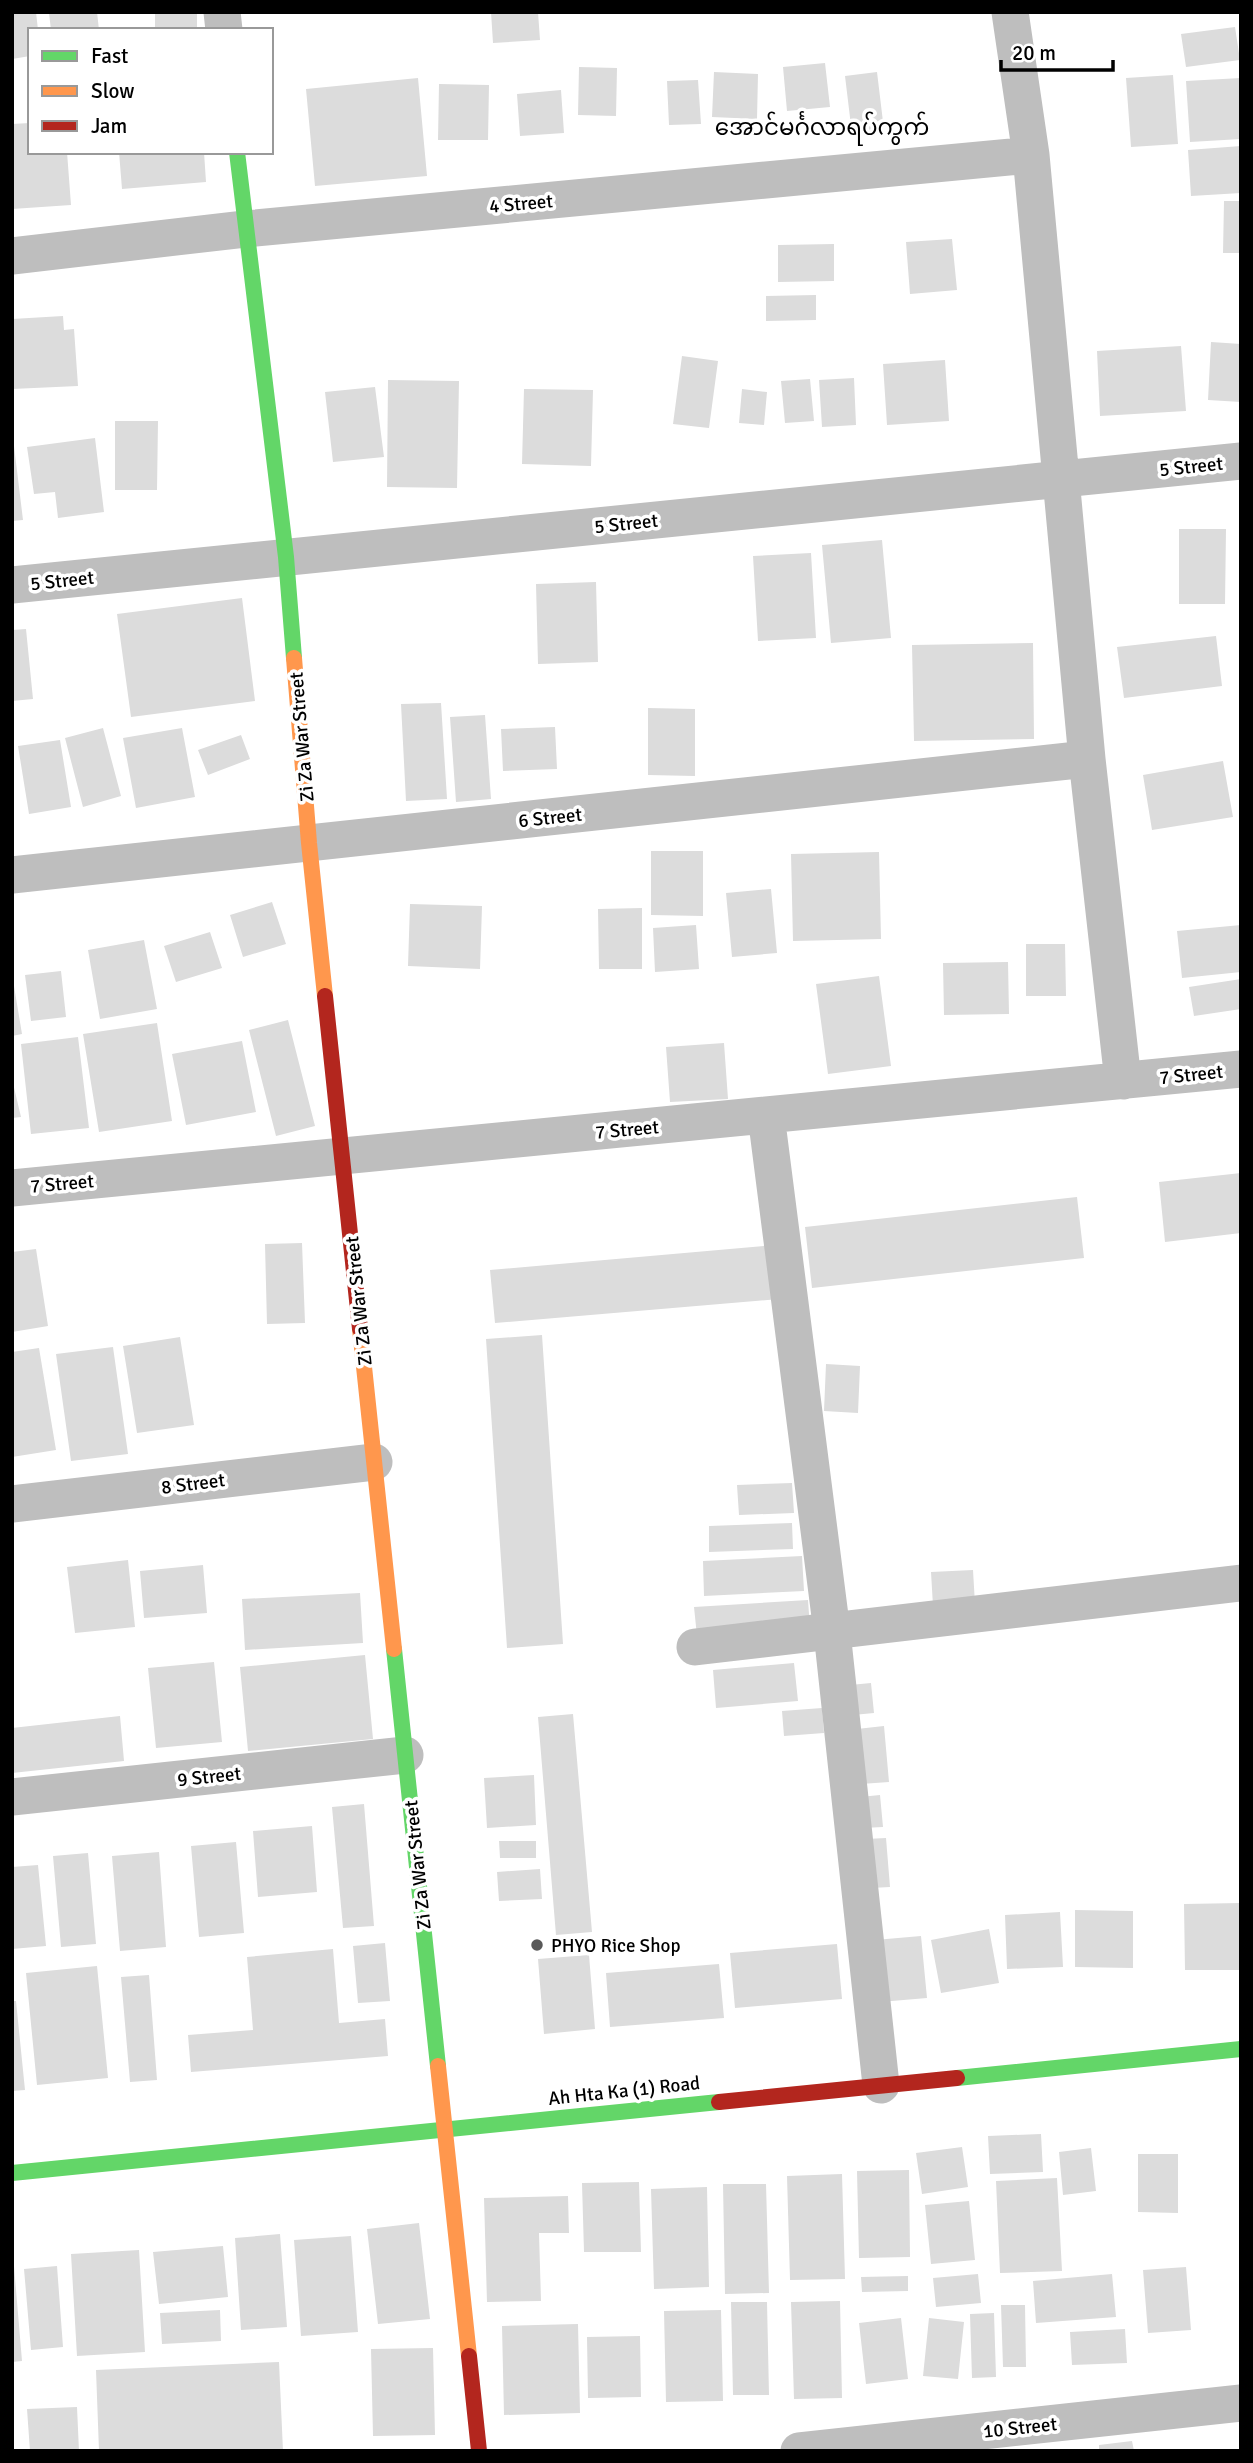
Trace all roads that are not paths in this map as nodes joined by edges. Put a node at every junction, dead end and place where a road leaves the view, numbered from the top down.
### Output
1 (1010, 12) edge
2 (237, 154) edge
3 (1031, 155) junction
4 (245, 229) junction
5 (12, 256) edge
6 (1241, 461) edge
7 (1061, 480) junction
8 (286, 557) junction
9 (12, 585) edge
10 (1087, 759) junction
11 (309, 844) junction
12 (12, 875) edge
13 (1241, 1069) edge
14 (1123, 1081) junction
15 (766, 1115) junction
16 (342, 1156) junction
17 (12, 1188) edge
18 (374, 1462) junction
19 (12, 1504) edge
20 (1241, 1583) edge
21 (832, 1632) junction
22 (695, 1647) dead end
23 (405, 1755) junction
24 (12, 1797) edge
25 (1241, 2049) edge
26 (881, 2085) junction
27 (445, 2130) junction
28 (12, 2173) edge
29 (1241, 2403) edge
30 (479, 2451) edge
31 (799, 2451) edge

1 - 3 street
2 - 4 street, Zi Za War Street
3 - 4 street, 4 Street
3 - 7 street
4 - 5 street, 4 Street
4 - 8 street, Zi Za War Street
6 - 7 street, 5 Street
7 - 8 street, 5 Street
7 - 10 street
8 - 9 street, 5 Street
8 - 11 street, Zi Za War Street
10 - 11 street, 6 Street
10 - 14 street
11 - 12 street, 6 Street
11 - 16 street, Zi Za War Street
13 - 14 street, 7 Street
14 - 15 street, 7 Street
15 - 16 street, 7 Street
15 - 21 street
16 - 17 street, 7 Street
16 - 18 street, Zi Za War Street
18 - 19 street, 8 Street
18 - 23 street, Zi Za War Street
20 - 21 street
21 - 22 street
21 - 26 street
23 - 24 street, 9 Street
23 - 27 street, Zi Za War Street
25 - 26 street, Ah Hta Ka (1) Road
26 - 27 street, Ah Hta Ka (1) Road
27 - 28 street, Ah Hta Ka (1) Road
27 - 30 street, Zi Za War Street
29 - 31 street, 10 Street

